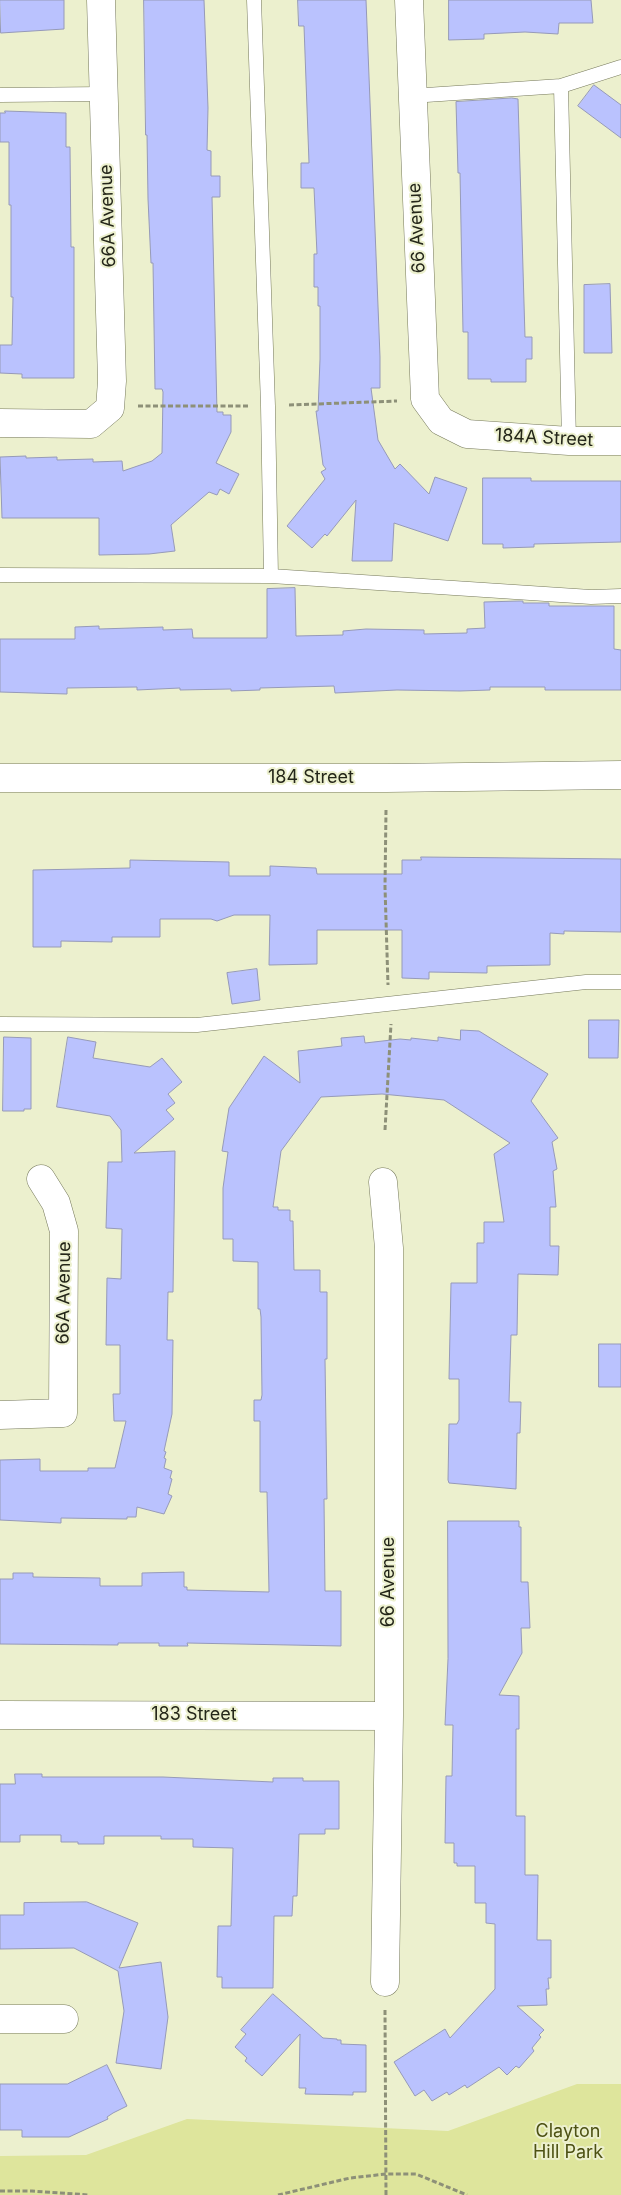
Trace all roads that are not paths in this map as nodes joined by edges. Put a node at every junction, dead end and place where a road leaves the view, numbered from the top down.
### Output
1 (101, 0) edge
2 (254, 0) edge
3 (409, 0) edge
4 (621, 67) edge
5 (561, 86) junction
6 (104, 94) junction
7 (0, 95) edge
8 (412, 96) junction
9 (0, 423) edge
10 (467, 434) joint
11 (569, 441) junction
12 (621, 441) edge
13 (0, 575) edge
14 (271, 576) junction
15 (621, 596) edge
16 (621, 775) edge
17 (0, 778) edge
18 (621, 982) edge
19 (0, 1024) edge
20 (41, 1179) dead end
21 (383, 1182) dead end
22 (0, 1415) edge
23 (0, 1715) edge
24 (389, 1716) junction
25 (385, 1982) dead end
26 (0, 2018) edge
27 (64, 2019) dead end

1 - 6 street, 66A Avenue
2 - 14 lane
3 - 8 street, 66 Avenue
4 - 5 lane
5 - 8 lane
5 - 11 lane
6 - 7 lane
6 - 9 street, 66A Avenue
8 - 10 street, 66 Avenue
10 - 11 street, 184A Street
11 - 12 street, 184A Street
13 - 14 lane
14 - 15 lane
16 - 17 street, 184 Street
18 - 19 lane
20 - 22 street, 66A Avenue
21 - 24 street, 66 Avenue
23 - 24 street, 183 Street
24 - 25 street, 66 Avenue
26 - 27 street

